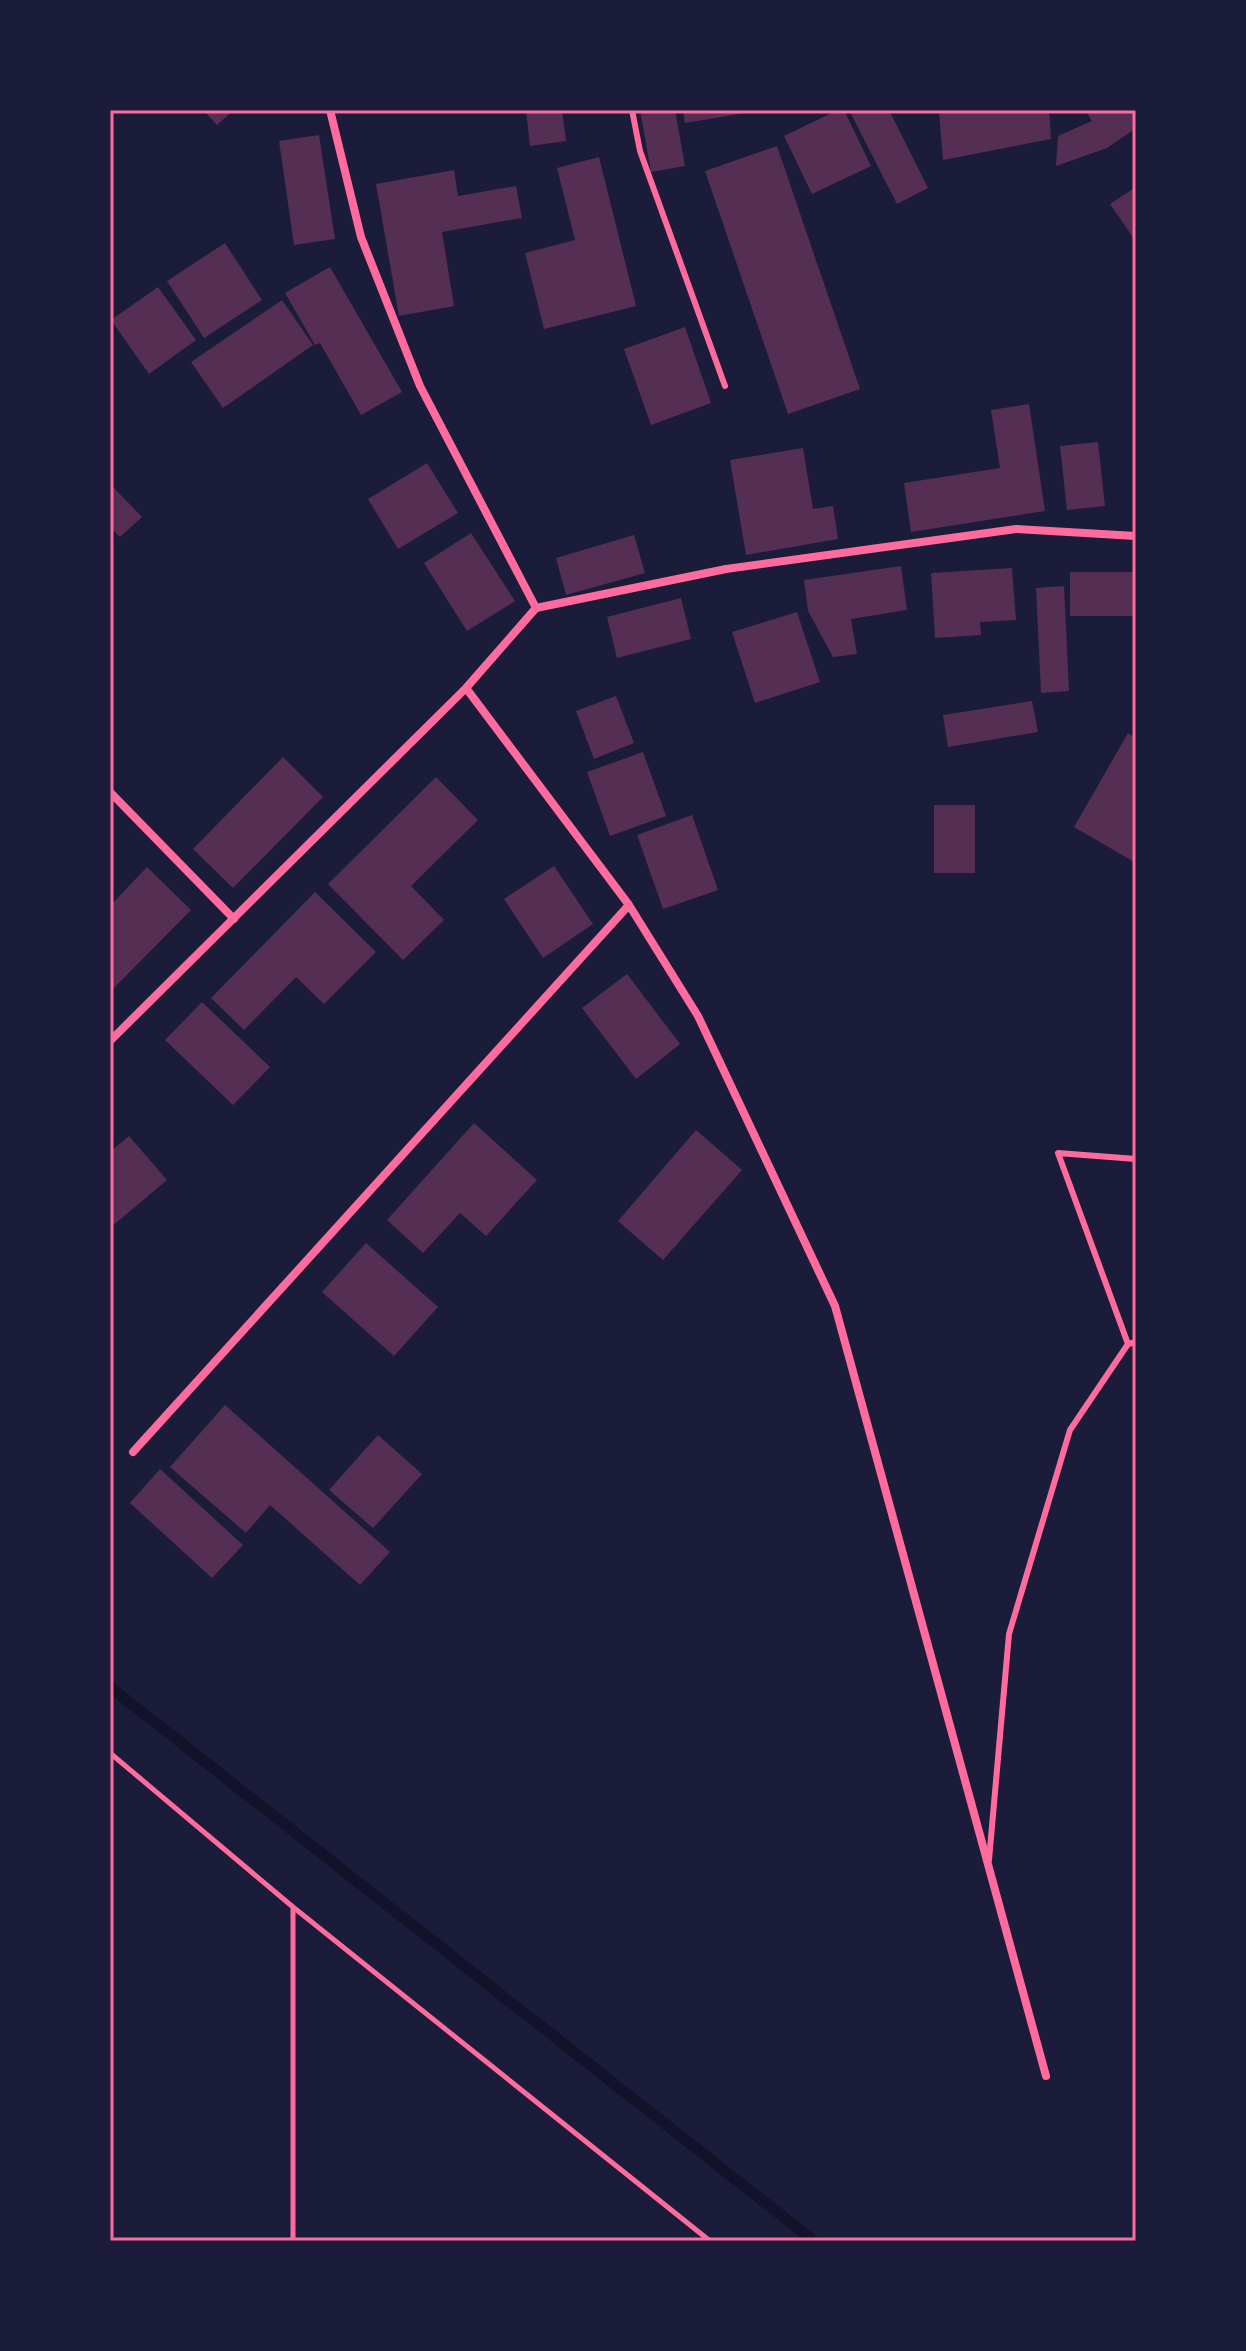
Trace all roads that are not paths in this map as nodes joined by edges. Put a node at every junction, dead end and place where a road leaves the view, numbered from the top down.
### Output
1 (330, 110) edge
2 (632, 110) edge
3 (725, 386) dead end
4 (1136, 536) edge
5 (536, 608) junction
6 (466, 688) junction
7 (110, 792) edge
8 (629, 905) junction
9 (234, 919) junction
10 (110, 1041) edge
11 (1136, 1159) edge
12 (1132, 1343) edge
13 (133, 1452) dead end
14 (989, 1866) junction
15 (1046, 2076) dead end

1 - 5 street
2 - 3 lane
4 - 5 street
5 - 6 street
6 - 8 street
6 - 9 street
7 - 9 street
8 - 13 street
8 - 14 street
9 - 10 street
11 - 12 lane
12 - 14 lane
14 - 15 street

